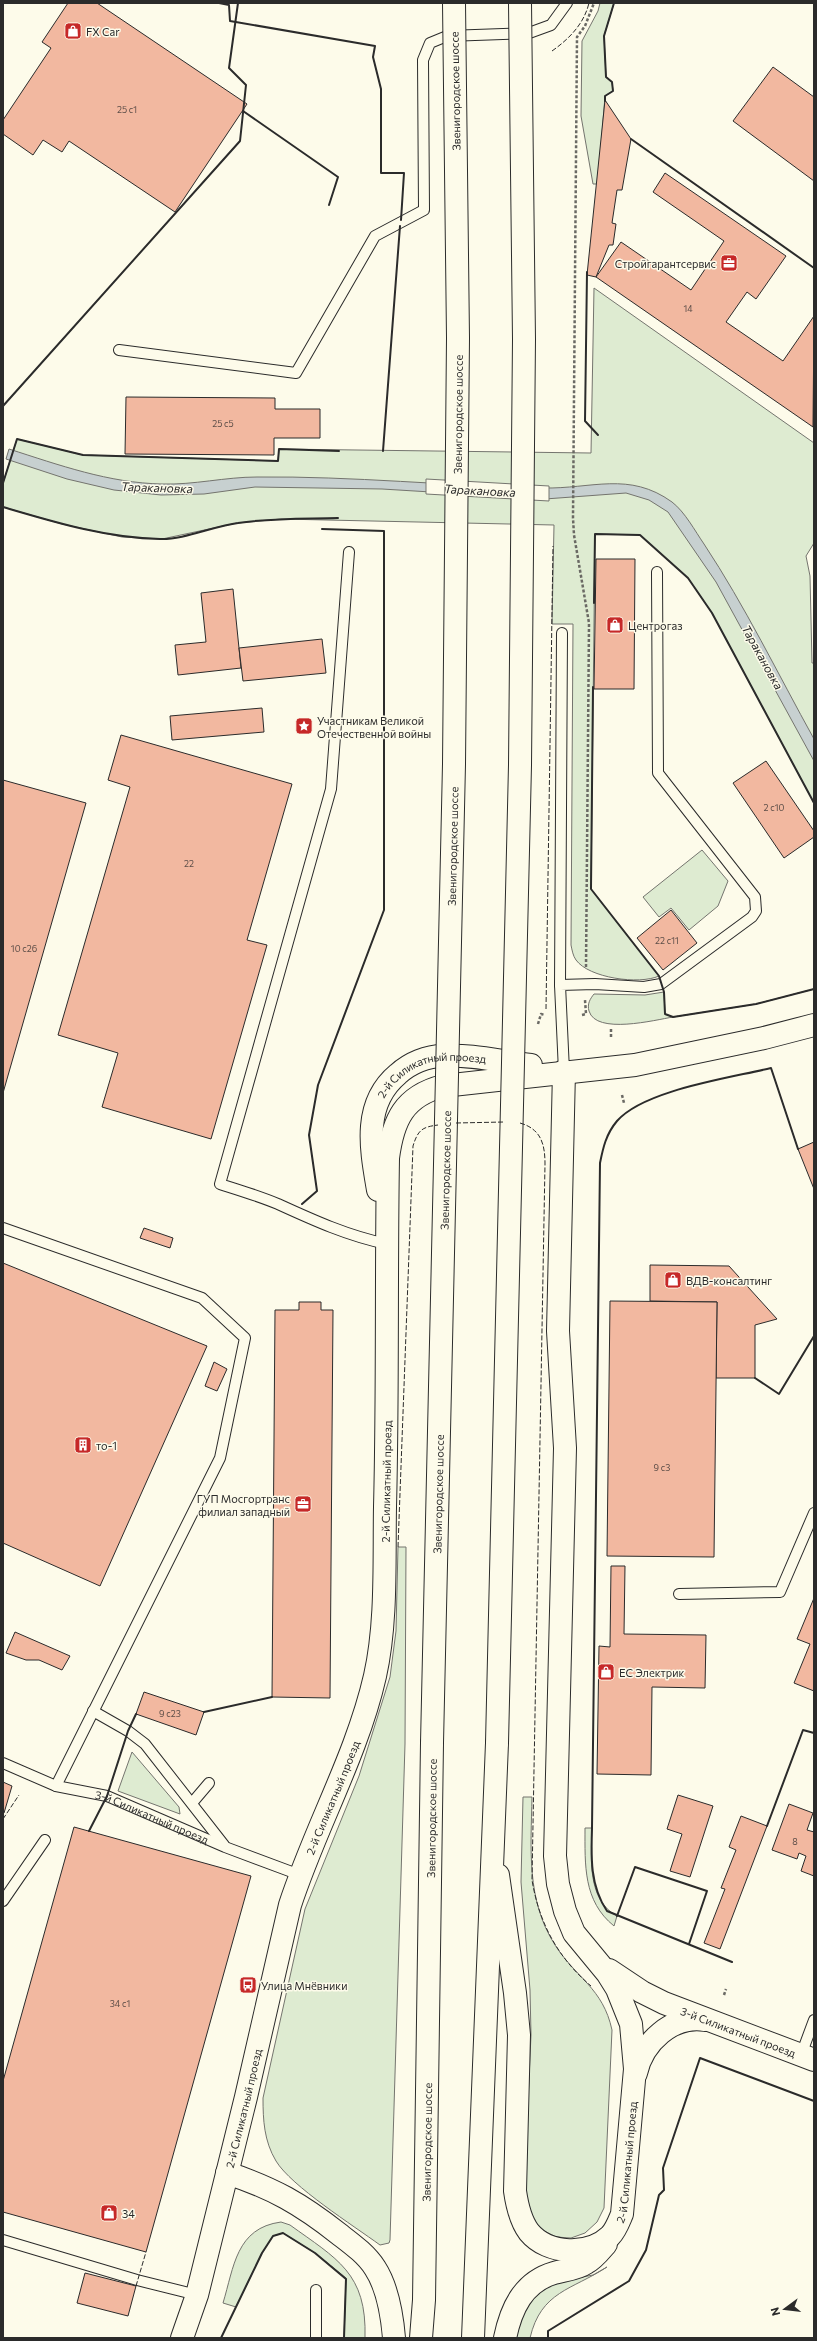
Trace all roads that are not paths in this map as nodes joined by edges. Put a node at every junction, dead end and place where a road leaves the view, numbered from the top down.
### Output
1 (454, 3) edge
2 (520, 3) edge
3 (567, 3) edge
4 (119, 350) dead end
5 (349, 552) dead end
6 (657, 572) dead end
7 (562, 633) dead end
8 (560, 985) junction
9 (814, 1025) edge
10 (564, 1071) junction
11 (3, 1228) edge
12 (387, 1244) junction
13 (814, 1513) edge
14 (678, 1594) dead end
15 (93, 1711) junction
16 (3, 1763) edge
17 (208, 1783) dead end
18 (56, 1786) junction
19 (495, 1796) junction
20 (192, 1803) junction
21 (45, 1840) dead end
22 (225, 1847) junction
23 (300, 1875) junction
24 (3, 1901) edge
25 (597, 1960) junction
26 (664, 2003) joint
27 (814, 2020) edge
28 (714, 2021) junction
29 (807, 2058) edge
30 (634, 2083) junction
31 (227, 2173) junction
32 (612, 2235) junction
33 (3, 2240) edge
34 (316, 2290) dead end
35 (197, 2295) junction
36 (182, 2338) edge
37 (316, 2338) edge
38 (394, 2338) edge
39 (421, 2338) edge
40 (473, 2338) edge
41 (505, 2338) edge

1 - 39 main road, Звенигородское шоссе, bridge
2 - 19 main road, bridge
3 - 4 lane
5 - 12 lane
6 - 8 lane
7 - 8 lane
8 - 10 lane
9 - 10 main road, 2-й Силикатный проезд
10 - 12 main road, 2-й Силикатный проезд
10 - 12 main road, 2-й Силикатный проезд
10 - 25 main road, 2-й Силикатный проезд
11 - 15 lane
12 - 23 main road, 2-й Силикатный проезд
13 - 14 lane
15 - 18 lane
15 - 20 lane
16 - 18 lane, 3-й Силикатный проезд
17 - 20 lane
18 - 22 lane, 3-й Силикатный проезд
19 - 32 main road, 2-й Силикатный проезд
19 - 40 main road
20 - 22 lane
21 - 24 lane
22 - 23 lane, 3-й Силикатный проезд
23 - 31 main road, 2-й Силикатный проезд
25 - 26 main road, 2-й Силикатный проезд
25 - 30 main road, 2-й Силикатный проезд
26 - 28 main road, 3-й Силикатный проезд
27 - 29 lane
28 - 29 main road, 3-й Силикатный проезд
28 - 30 main road
30 - 32 main road, 2-й Силикатный проезд
31 - 35 main road, 2-й Силикатный проезд
31 - 38 main road
32 - 41 main road
33 - 35 lane
34 - 37 lane
35 - 36 main road, 2-й Силикатный проезд

